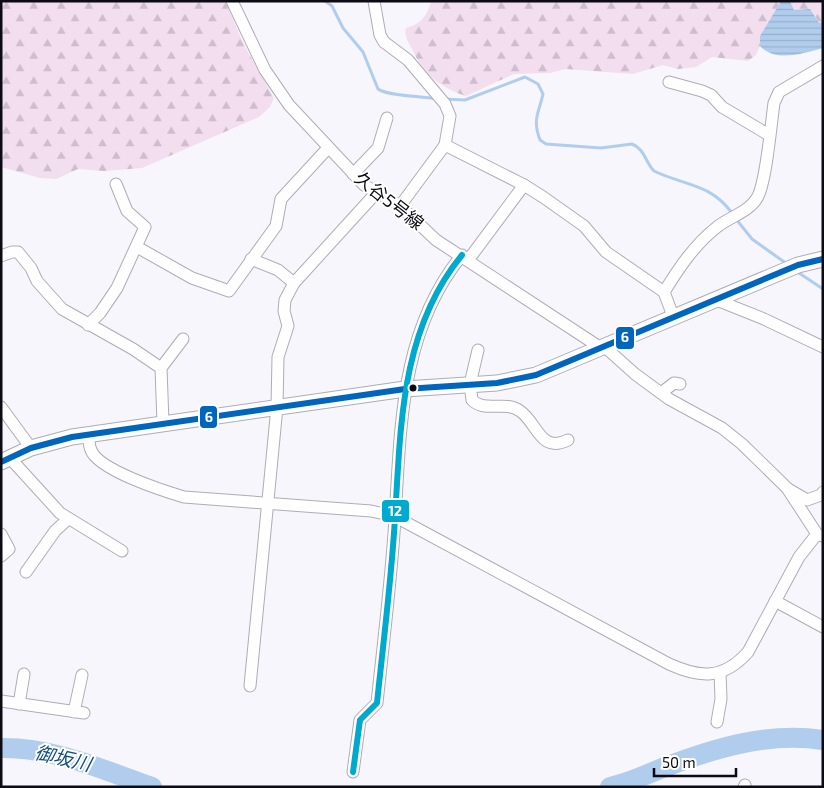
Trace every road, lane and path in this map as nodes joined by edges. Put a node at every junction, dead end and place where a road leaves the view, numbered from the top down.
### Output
1 (232, 1) edge
2 (374, 1) edge
3 (823, 66) edge
4 (669, 82) dead end
5 (387, 118) dead end
6 (769, 135) junction
7 (445, 145) junction
8 (328, 148) junction
9 (353, 174) junction
10 (116, 184) dead end
11 (524, 185) junction
12 (376, 193) junction
13 (400, 206) junction
14 (137, 247) junction
15 (1, 256) edge
16 (465, 257) junction
17 (251, 259) junction
18 (823, 259) edge
19 (294, 282) junction
20 (664, 292) junction
21 (714, 299) junction
22 (673, 316) junction
23 (88, 326) junction
24 (183, 339) dead end
25 (823, 347) edge
26 (601, 348) junction
27 (478, 350) dead end
28 (161, 368) junction
29 (470, 384) junction
30 (680, 384) dead end
31 (405, 389) junction
32 (661, 393) junction
33 (277, 406) junction
34 (1, 407) edge
35 (163, 423) junction
36 (88, 434) junction
37 (568, 440) dead end
38 (31, 448) junction
39 (5, 459) edge
40 (786, 488) junction
41 (823, 492) edge
42 (268, 502) junction
43 (394, 516) junction
44 (68, 519) junction
45 (1, 534) edge
46 (820, 535) edge
47 (122, 551) dead end
48 (1, 556) edge
49 (26, 572) dead end
50 (775, 601) junction
51 (823, 627) edge
52 (720, 672) junction
53 (24, 674) dead end
54 (82, 675) dead end
55 (250, 686) dead end
56 (1, 701) edge
57 (19, 704) junction
58 (717, 722) dead end
59 (353, 772) dead end

1 - 8 street, 久谷5号線
2 - 7 street
3 - 6 street
4 - 6 street
5 - 9 street
6 - 20 street
7 - 11 street
7 - 13 street
8 - 9 street, 久谷5号線
8 - 17 street
9 - 12 street, 久谷5号線
10 - 14 street
11 - 16 street
11 - 20 street
12 - 13 street, 久谷5号線
12 - 19 street
13 - 16 street, 久谷5号線
14 - 17 street
14 - 23 street
15 - 23 street
16 - 26 street, 久谷5号線
16 - 31 street
17 - 19 street
18 - 21 main road
19 - 33 street
20 - 22 street
21 - 22 main road
21 - 25 street
22 - 26 main road
23 - 28 street
24 - 28 street
26 - 29 main road
26 - 32 street, 久谷5号線
27 - 29 street
28 - 35 street
29 - 31 main road
29 - 37 street
30 - 32 street
31 - 33 main road
31 - 43 street
32 - 40 street, 久谷5号線
33 - 35 main road
33 - 42 street
34 - 38 street
35 - 36 main road
36 - 38 main road
36 - 42 street
38 - 39 main road
39 - 44 street
40 - 41 street
40 - 46 street
42 - 43 street
42 - 55 street
43 - 52 street
43 - 59 street
44 - 47 street
44 - 49 street
45 - 48 street
46 - 50 street
50 - 51 street
50 - 52 street
52 - 58 street
53 - 57 street
54 - 57 street
56 - 57 street

